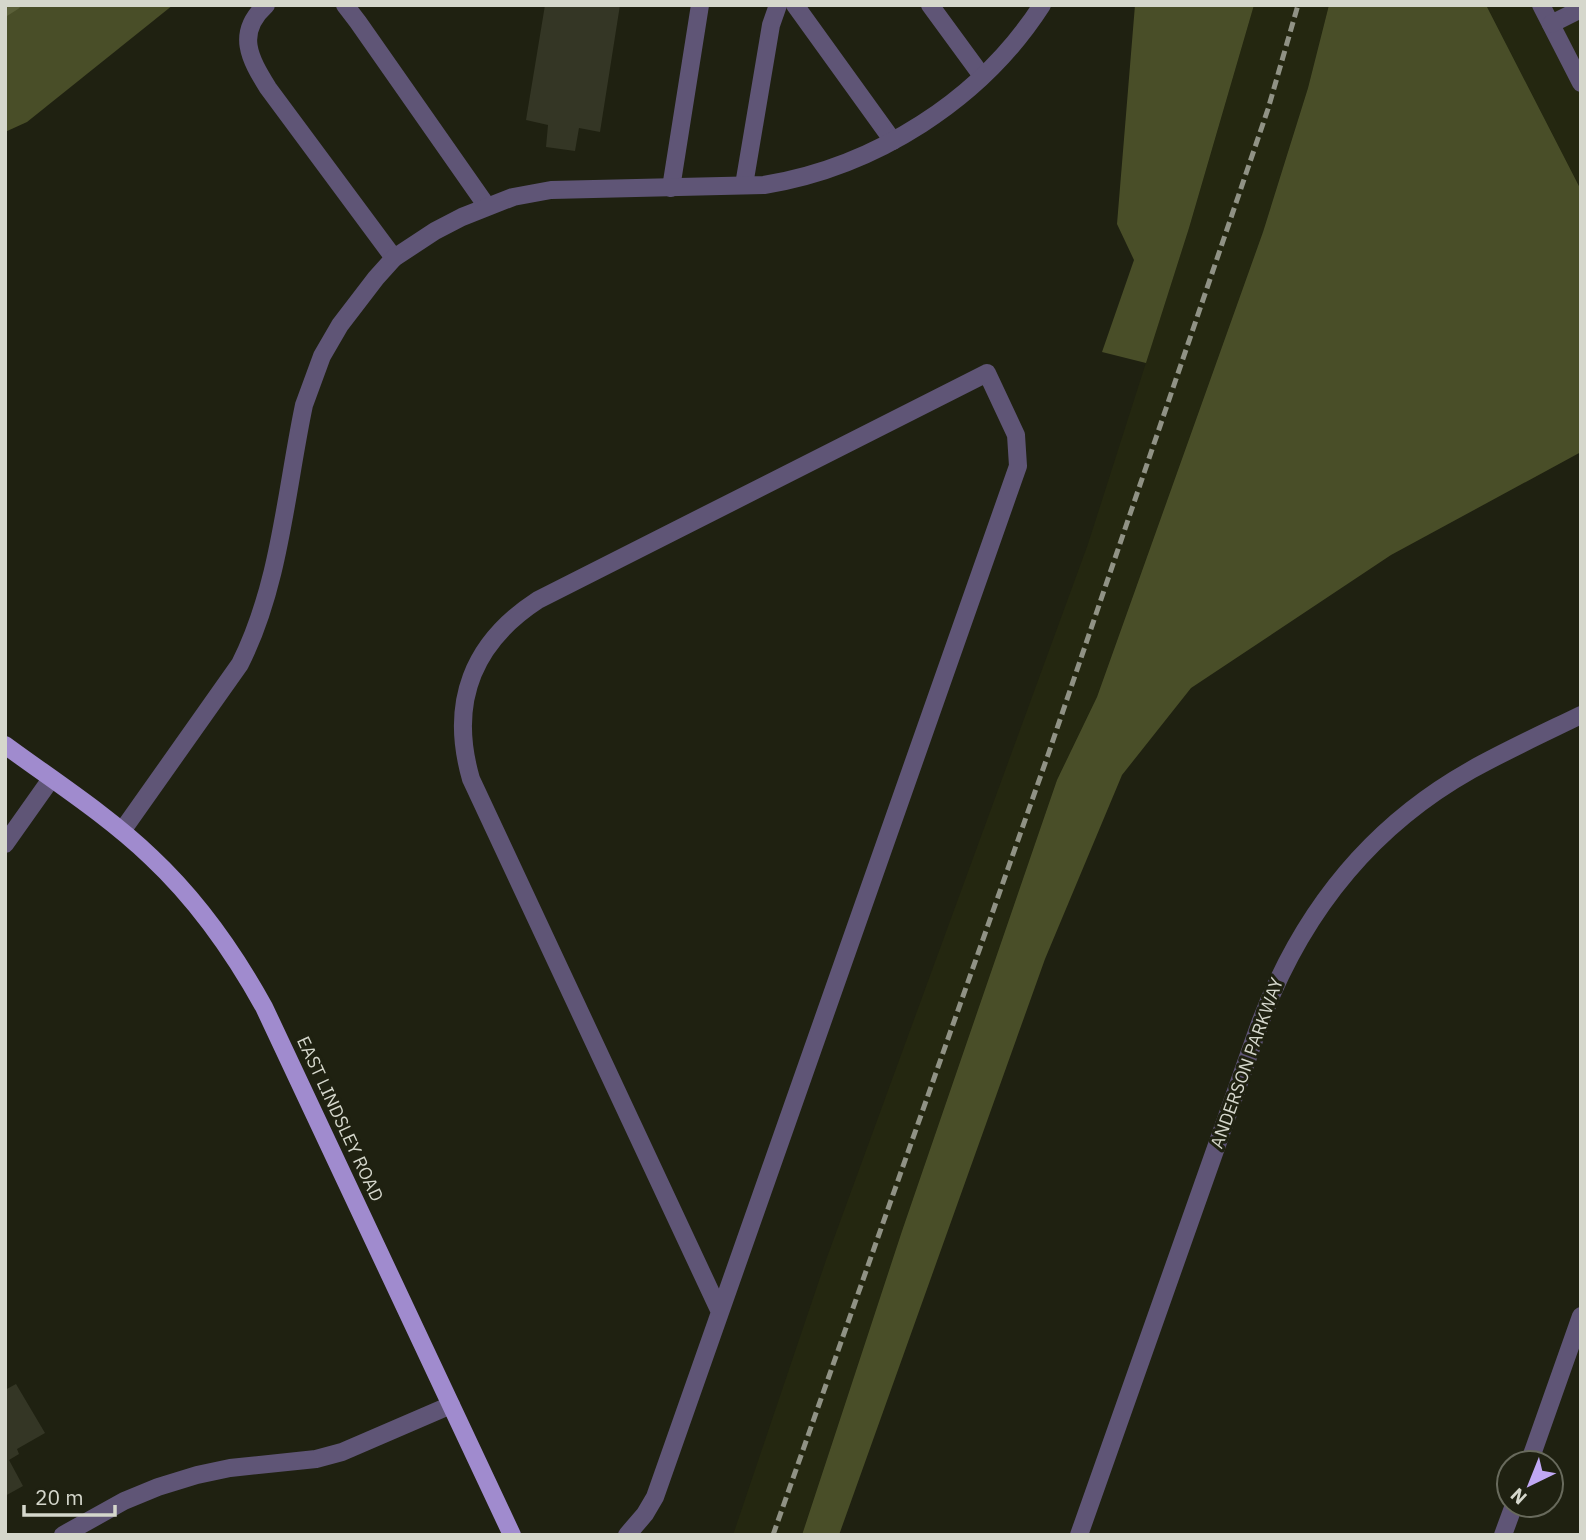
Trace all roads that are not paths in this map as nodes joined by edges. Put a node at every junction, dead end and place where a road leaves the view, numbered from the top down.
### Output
1 (266, 5) edge
2 (345, 5) edge
3 (700, 5) edge
4 (778, 5) edge
5 (795, 5) edge
6 (930, 5) edge
7 (1042, 5) edge
8 (1541, 5) edge
9 (1581, 9) edge
10 (1551, 24) junction
11 (982, 76) junction
12 (1581, 83) edge
13 (893, 141) junction
14 (744, 186) junction
15 (671, 188) junction
16 (486, 205) junction
17 (394, 258) junction
18 (1581, 715) edge
19 (5, 745) edge
20 (51, 779) junction
21 (122, 831) junction
22 (5, 844) edge
23 (720, 1312) junction
24 (1581, 1316) edge
25 (451, 1405) junction
26 (1534, 1449) edge
27 (63, 1535) edge
28 (512, 1535) edge
29 (627, 1535) edge
30 (1079, 1535) edge

1 - 17 street
2 - 16 street
3 - 15 street
4 - 14 street
5 - 13 street
6 - 11 street
7 - 11 street
8 - 10 street
9 - 10 street
10 - 12 street
11 - 13 street
13 - 14 street
14 - 15 street
15 - 16 street
16 - 17 street
17 - 21 street
18 - 30 street, ANDERSON PARKWAY
19 - 20 main road, EAST LINDSLEY ROAD
20 - 21 main road, EAST LINDSLEY ROAD
20 - 22 street
21 - 25 main road, EAST LINDSLEY ROAD
23 - 23 street
23 - 29 street
24 - 26 street
25 - 27 street
25 - 28 main road, EAST LINDSLEY ROAD

